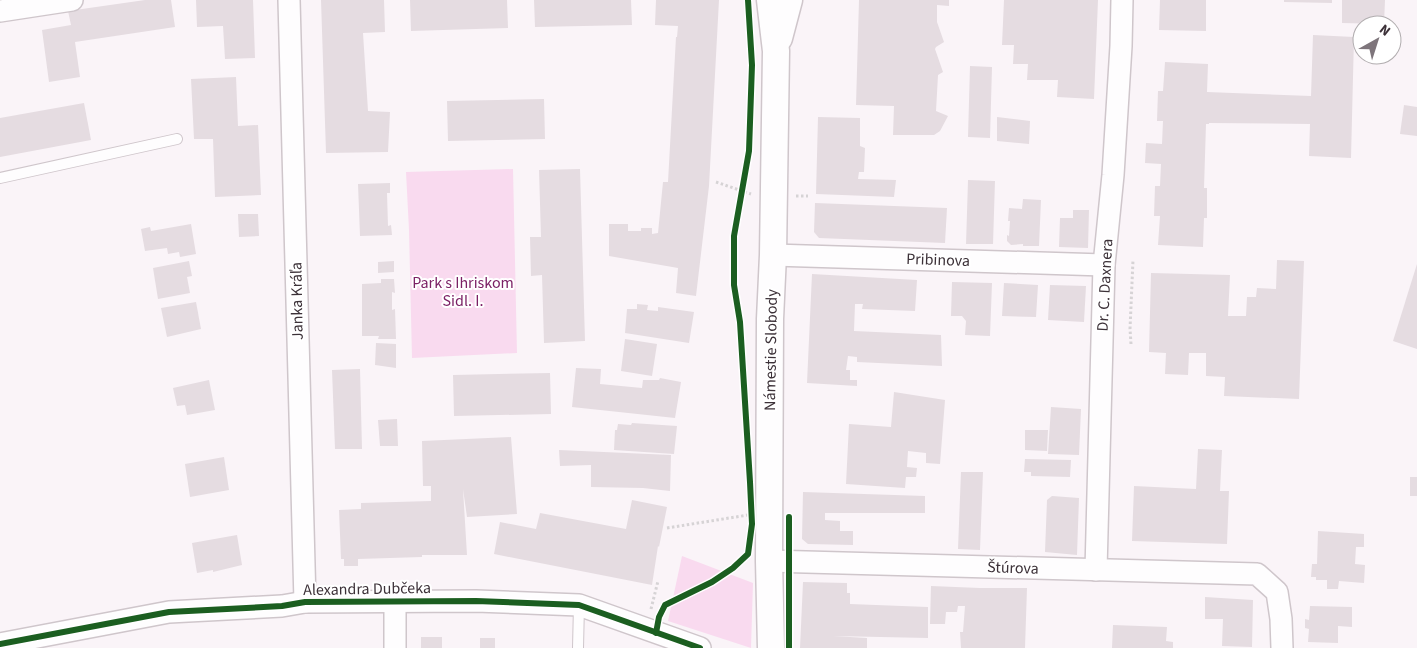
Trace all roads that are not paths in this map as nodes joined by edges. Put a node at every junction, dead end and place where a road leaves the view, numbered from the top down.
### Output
1 (72, 0) edge
2 (289, 0) edge
3 (770, 0) edge
4 (790, 0) edge
5 (1122, 0) edge
6 (0, 11) edge
7 (776, 51) junction
8 (177, 139) dead end
9 (0, 178) edge
10 (773, 255) junction
11 (1104, 265) junction
12 (769, 561) junction
13 (1096, 570) junction
14 (305, 602) junction
15 (395, 602) junction
16 (579, 605) junction
17 (0, 644) edge
18 (395, 648) edge
19 (578, 648) edge
20 (700, 648) edge
21 (771, 648) edge
22 (1282, 648) edge

1 - 6 street
2 - 14 street, Janka Kráľa
3 - 7 street, Námestie Slobody
4 - 7 street, Námestie Slobody
5 - 11 street, Dr. C. Daxnera
7 - 10 street, Námestie Slobody
8 - 9 lane
10 - 11 street, Pribinova
10 - 12 street, Námestie Slobody
11 - 13 street, Dr. C. Daxnera
12 - 13 street, Štúrova
12 - 21 street, Námestie Slobody
13 - 22 street, Štúrova
14 - 15 street, Alexandra Dubčeka
14 - 17 street, Alexandra Dubčeka
15 - 16 street, Alexandra Dubčeka
15 - 18 street
16 - 19 lane
16 - 20 street, Alexandra Dubčeka

